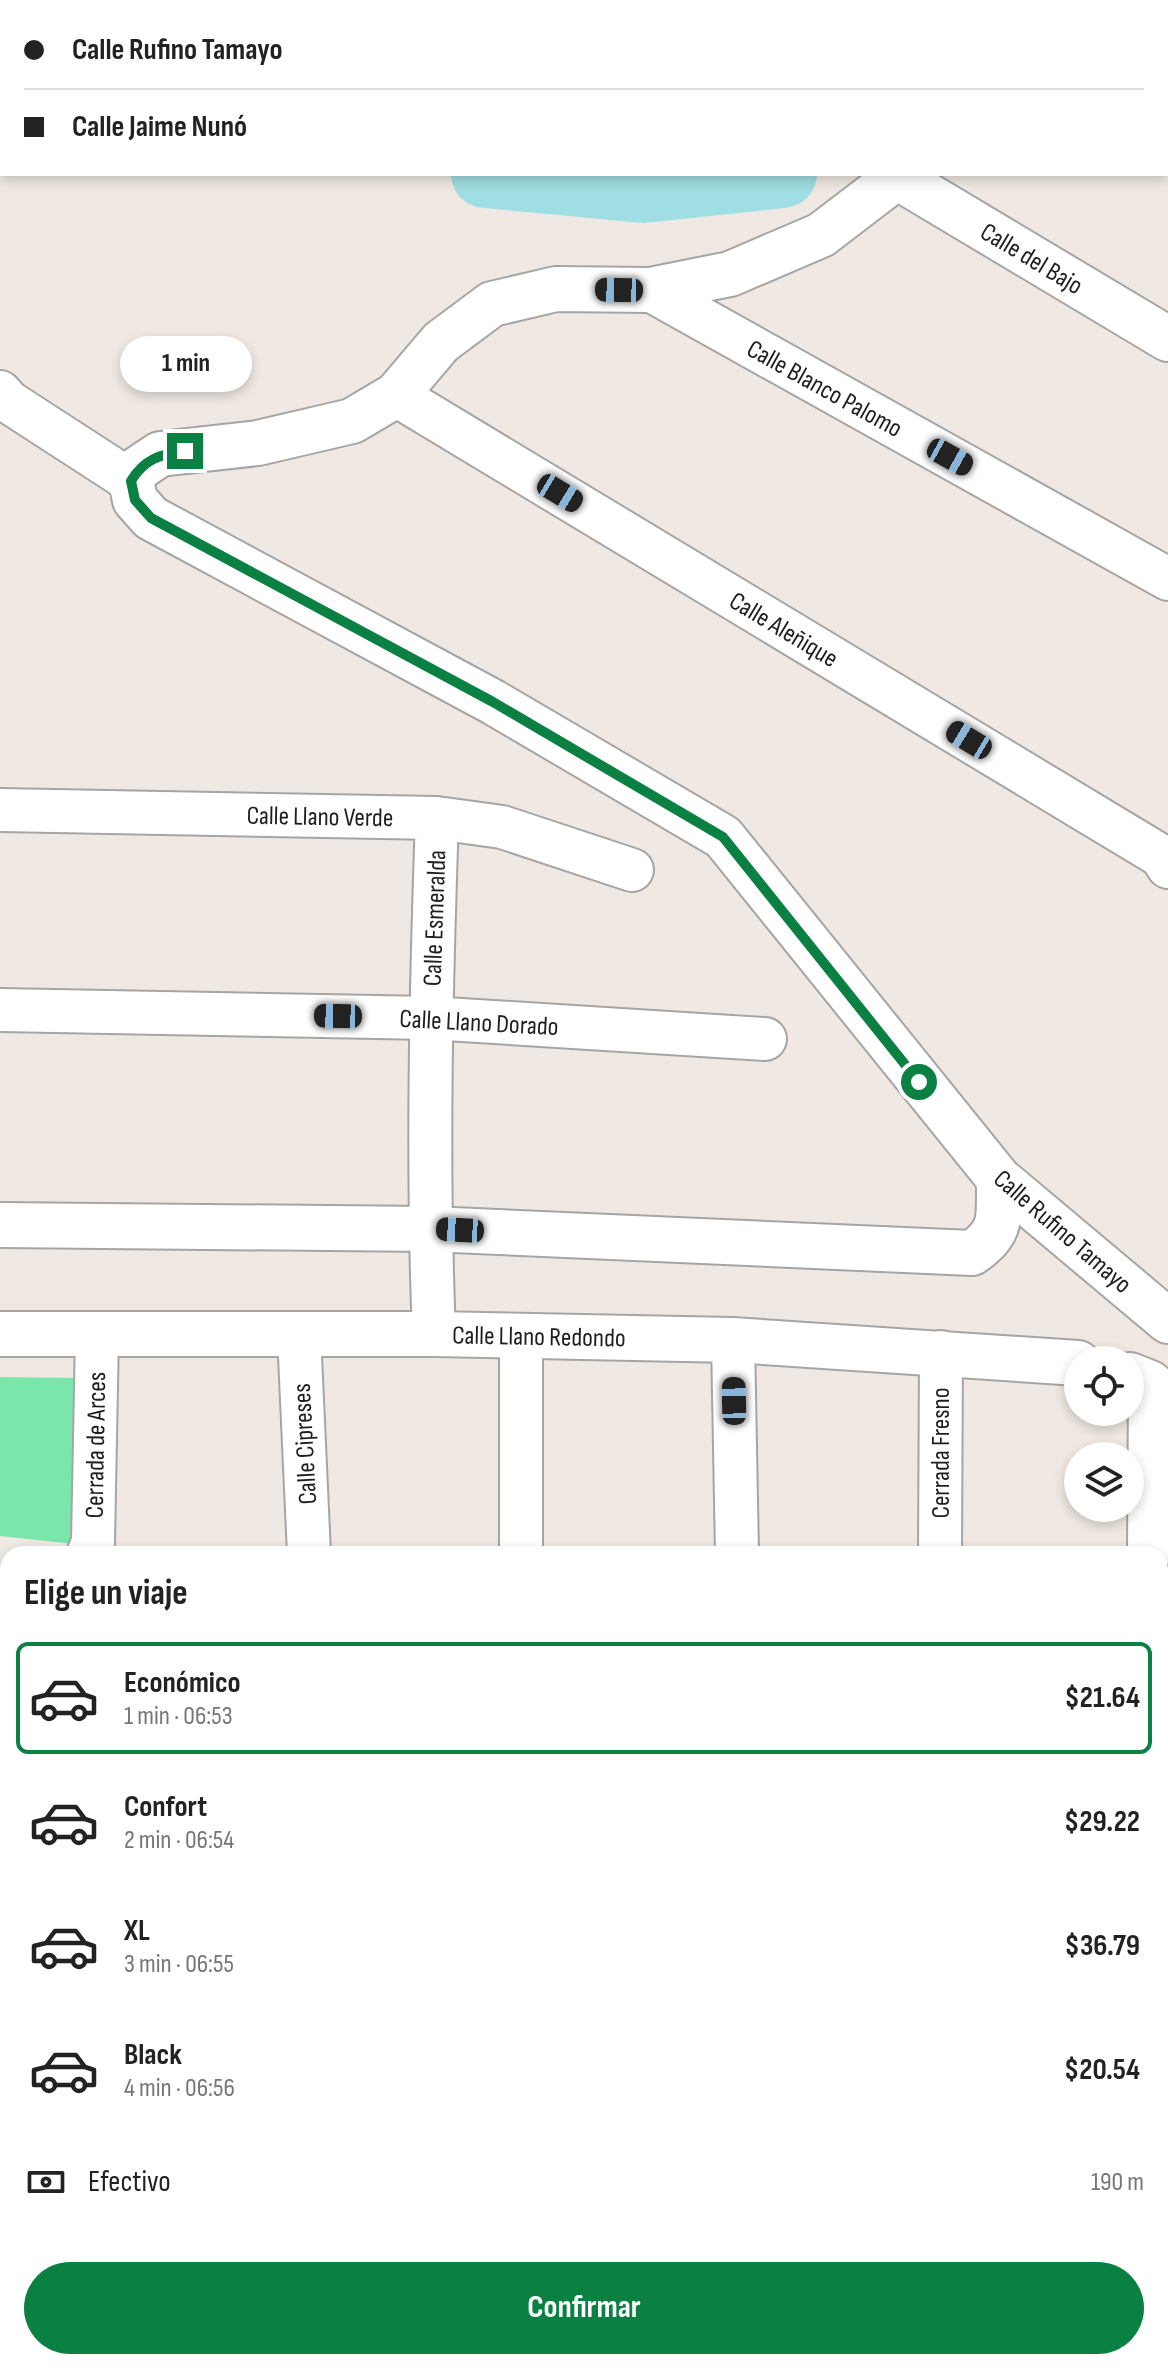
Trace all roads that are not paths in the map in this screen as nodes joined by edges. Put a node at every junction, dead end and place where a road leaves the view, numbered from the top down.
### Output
1 (898, 176) edge
2 (650, 290) junction
3 (1168, 339) edge
4 (0, 392) edge
5 (396, 395) junction
6 (131, 481) junction
7 (1168, 579) edge
8 (0, 810) edge
9 (437, 818) junction
10 (1168, 867) edge
11 (632, 870) dead end
12 (0, 1010) edge
13 (430, 1018) junction
14 (765, 1039) dead end
15 (999, 1179) junction
16 (0, 1225) edge
17 (430, 1229) junction
18 (1168, 1321) edge
19 (0, 1334) edge
20 (299, 1334) junction
21 (434, 1334) junction
22 (97, 1335) junction
23 (521, 1335) junction
24 (733, 1340) junction
25 (941, 1352) junction
26 (1064, 1362) edge
27 (1149, 1386) edge
28 (91, 1546) edge
29 (309, 1546) edge
30 (521, 1546) edge
31 (737, 1546) edge
32 (940, 1546) edge
33 (1149, 1546) edge

1 - 2 street
1 - 3 street, Calle del Bajo
2 - 5 street
2 - 7 street, Calle Blanco Palomo
4 - 6 street
5 - 6 street
5 - 10 street, Calle Aleñique
6 - 15 street, Calle Rufino Tamayo
8 - 9 street, Calle Llano Verde
9 - 11 street, Calle Llano Verde
9 - 13 street, Calle Esmeralda
12 - 13 street, Calle Llano Dorado
13 - 14 street, Calle Llano Dorado
13 - 17 street, Calle Esmeralda
15 - 17 street
15 - 18 street, Calle Rufino Tamayo
16 - 17 street
17 - 21 street, Calle Esmeralda
19 - 22 street, Calle Llano Redondo
20 - 21 street, Calle Llano Redondo
20 - 22 street, Calle Llano Redondo
20 - 29 street, Calle Cipreses
21 - 23 street, Calle Llano Redondo
22 - 28 street, Cerrada de Arces
23 - 24 street, Calle Llano Redondo
23 - 30 street
24 - 25 street, Calle Llano Redondo
24 - 31 street
25 - 26 street, Calle Llano Redondo
25 - 32 street, Cerrada Fresno
27 - 33 street

